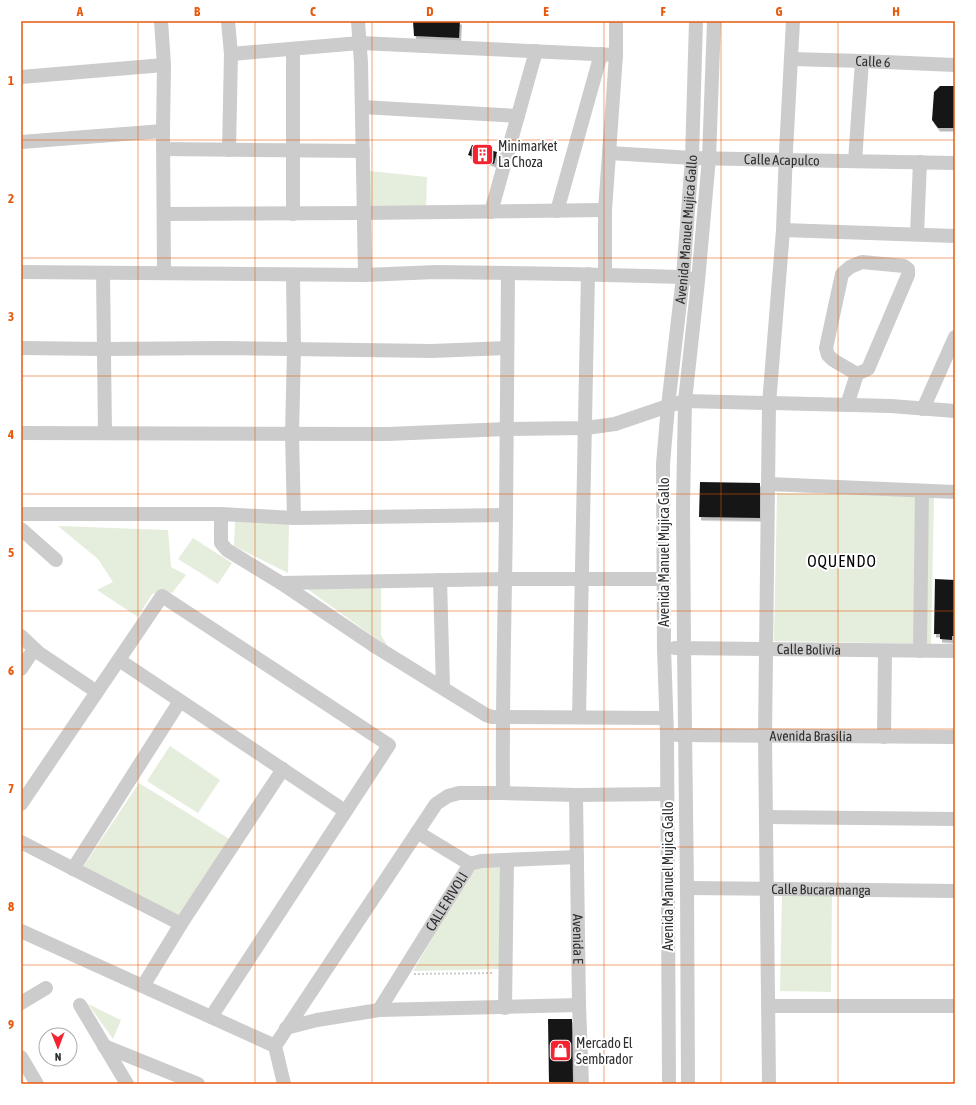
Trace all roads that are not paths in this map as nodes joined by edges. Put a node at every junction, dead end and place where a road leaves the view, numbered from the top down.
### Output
1 (161, 21) edge
2 (228, 21) edge
3 (358, 21) edge
4 (616, 21) edge
5 (696, 21) edge
6 (714, 21) edge
7 (793, 21) edge
8 (360, 43) junction
9 (293, 49) junction
10 (536, 51) junction
11 (231, 54) junction
12 (601, 54) junction
13 (616, 54) junction
14 (791, 59) junction
15 (862, 61) junction
16 (164, 65) junction
17 (955, 66) edge
18 (21, 77) edge
19 (362, 106) junction
20 (518, 116) junction
21 (163, 131) junction
22 (21, 142) edge
23 (163, 149) junction
24 (229, 150) junction
25 (293, 151) junction
26 (363, 151) junction
27 (609, 153) junction
28 (692, 158) junction
29 (709, 158) junction
30 (786, 160) junction
31 (855, 161) junction
32 (920, 162) junction
33 (955, 162) edge
34 (604, 210) junction
35 (556, 211) junction
36 (491, 212) junction
37 (364, 213) junction
38 (164, 214) junction
39 (293, 214) junction
40 (784, 230) junction
41 (917, 234) junction
42 (955, 236) edge
43 (21, 272) edge
44 (103, 273) junction
45 (164, 273) junction
46 (508, 273) junction
47 (293, 274) junction
48 (588, 274) junction
49 (365, 275) junction
50 (605, 275) junction
51 (683, 277) junction
52 (698, 281) junction
53 (955, 337) edge
54 (21, 348) edge
55 (507, 348) junction
56 (104, 349) junction
57 (294, 349) junction
58 (857, 374) junction
59 (685, 401) junction
60 (769, 404) junction
61 (847, 405) junction
62 (668, 406) junction
63 (923, 409) junction
64 (955, 411) edge
65 (586, 428) junction
66 (506, 429) junction
67 (21, 433) edge
68 (105, 433) junction
69 (292, 434) junction
70 (768, 484) junction
71 (922, 491) junction
72 (955, 492) edge
73 (21, 514) edge
74 (221, 514) junction
75 (506, 515) junction
76 (294, 518) junction
77 (21, 529) edge
78 (56, 560) dead end
79 (505, 579) junction
80 (581, 579) junction
81 (664, 579) junction
82 (440, 580) junction
83 (281, 583) junction
84 (21, 636) edge
85 (664, 648) junction
86 (684, 648) junction
87 (34, 649) junction
88 (766, 649) junction
89 (884, 650) junction
90 (920, 651) junction
91 (955, 651) edge
92 (119, 660) junction
93 (21, 669) edge
94 (443, 688) junction
95 (97, 692) junction
96 (180, 701) junction
97 (502, 717) junction
98 (579, 717) junction
99 (666, 718) junction
100 (667, 735) junction
101 (685, 735) junction
102 (765, 736) junction
103 (884, 737) junction
104 (955, 737) edge
105 (283, 769) junction
106 (503, 792) junction
107 (667, 794) junction
108 (576, 795) junction
109 (21, 804) edge
110 (345, 811) junction
111 (766, 817) junction
112 (955, 819) edge
113 (417, 832) junction
114 (21, 842) edge
115 (577, 857) junction
116 (507, 860) junction
117 (470, 864) junction
118 (73, 869) junction
119 (687, 888) junction
120 (767, 889) junction
121 (955, 891) edge
122 (181, 924) junction
123 (21, 931) edge
124 (143, 986) junction
125 (46, 988) dead end
126 (21, 1003) edge
127 (80, 1005) dead end
128 (579, 1005) junction
129 (768, 1006) junction
130 (955, 1006) edge
131 (505, 1008) junction
132 (379, 1010) junction
133 (211, 1017) junction
134 (286, 1028) junction
135 (104, 1046) junction
136 (275, 1046) junction
137 (21, 1057) edge
138 (37, 1084) edge
139 (127, 1084) edge
140 (198, 1084) edge
141 (284, 1084) edge
142 (582, 1084) edge
143 (669, 1084) edge
144 (688, 1084) edge
145 (769, 1084) edge

1 - 16 street
2 - 11 street
3 - 8 street
4 - 13 street
5 - 28 street, Avenida Manuel Mujica Gallo
6 - 29 street, Avenida Manuel Mujica Gallo
7 - 14 street
8 - 9 street
8 - 10 street
8 - 19 street
9 - 11 street
9 - 25 street
10 - 12 street
10 - 20 street
11 - 24 street
12 - 13 street
12 - 35 street
13 - 27 street
14 - 15 street, Calle 6
14 - 30 street
15 - 17 street, Calle 6
15 - 31 street
16 - 18 street
16 - 21 street
19 - 20 street
19 - 26 street
20 - 36 street
21 - 22 street
21 - 23 street
23 - 24 street
23 - 38 street
24 - 25 street
25 - 26 street
25 - 39 street
26 - 37 street
27 - 28 street, Calle Acapulco
27 - 34 street
28 - 29 street, Calle Acapulco
28 - 51 street, Avenida Manuel Mujica Gallo
29 - 30 street, Calle Acapulco
29 - 52 street, Avenida Manuel Mujica Gallo
30 - 31 street, Calle Acapulco
30 - 40 street
31 - 32 street, Calle Acapulco
32 - 33 street, Calle Acapulco
32 - 41 street
34 - 35 street
34 - 50 street
35 - 36 street
36 - 37 street
37 - 39 street
37 - 49 street
38 - 39 street
38 - 45 street
40 - 41 street
40 - 60 street
41 - 42 street
43 - 44 street
44 - 45 street
44 - 56 street
45 - 47 street
46 - 48 street
46 - 49 street
46 - 55 street
47 - 49 street
47 - 57 street
48 - 50 street
48 - 65 street
50 - 51 street
51 - 52 street
51 - 62 street, Avenida Manuel Mujica Gallo
52 - 59 street, Avenida Manuel Mujica Gallo
53 - 63 street
54 - 56 street
55 - 57 street
55 - 66 street
56 - 57 street
56 - 68 street
57 - 69 street
58 - 58 street
58 - 61 street
59 - 60 street
59 - 62 street
59 - 86 street, Avenida Manuel Mujica Gallo
60 - 61 street
60 - 70 street
61 - 63 street
62 - 65 street
62 - 81 street, Avenida Manuel Mujica Gallo
63 - 64 street
65 - 66 street
65 - 80 street
66 - 69 street
66 - 75 street
67 - 68 street
68 - 69 street
69 - 76 street
70 - 71 street
70 - 88 street
71 - 72 street
71 - 90 street
73 - 74 street
74 - 76 street
74 - 83 street
75 - 76 street
75 - 79 street
77 - 78 street
79 - 80 street
79 - 82 street
79 - 97 street
80 - 81 street
80 - 98 street
81 - 85 street, Avenida Manuel Mujica Gallo
82 - 83 street
82 - 94 street
83 - 94 street
84 - 87 street
85 - 86 street, Calle Bolivia
85 - 99 street, Avenida Manuel Mujica Gallo
86 - 88 street, Calle Bolivia
86 - 101 street, Avenida Manuel Mujica Gallo
87 - 93 street
87 - 95 street
88 - 89 street, Calle Bolivia
88 - 102 street
89 - 90 street, Calle Bolivia
89 - 103 street
90 - 91 street, Calle Bolivia
92 - 95 street
92 - 96 street
92 - 110 street
94 - 97 street
95 - 109 street
96 - 105 street
96 - 118 street
97 - 98 street
97 - 106 street
98 - 99 street
99 - 100 street, Avenida Manuel Mujica Gallo
100 - 101 street, Avenida Brasilia
100 - 107 street, Avenida Manuel Mujica Gallo
101 - 102 street, Avenida Brasilia
101 - 119 street, Avenida Manuel Mujica Gallo
102 - 103 street, Avenida Brasilia
102 - 111 street
103 - 104 street, Avenida Brasilia
105 - 110 street
105 - 122 street
106 - 108 street
106 - 113 street
107 - 108 street
107 - 143 street, Avenida Manuel Mujica Gallo
108 - 115 street, Avenida E
110 - 133 street
111 - 112 street
111 - 120 street
113 - 117 street
113 - 134 street
114 - 118 street
115 - 116 street, CALLE RIVOLI
115 - 128 street, Avenida E
116 - 117 street, CALLE RIVOLI
116 - 131 street
117 - 132 street, CALLE RIVOLI
118 - 122 street
119 - 120 street, Calle Bucaramanga
119 - 144 street, Avenida Manuel Mujica Gallo
120 - 121 street, Calle Bucaramanga
120 - 129 street
122 - 124 street
123 - 124 street
124 - 133 street
125 - 126 street
127 - 135 street
128 - 131 street
128 - 142 street, Avenida E
129 - 130 street
129 - 145 street
131 - 132 street
132 - 134 street
133 - 136 street
134 - 136 street
135 - 139 street
135 - 140 street
136 - 141 street
137 - 138 street

